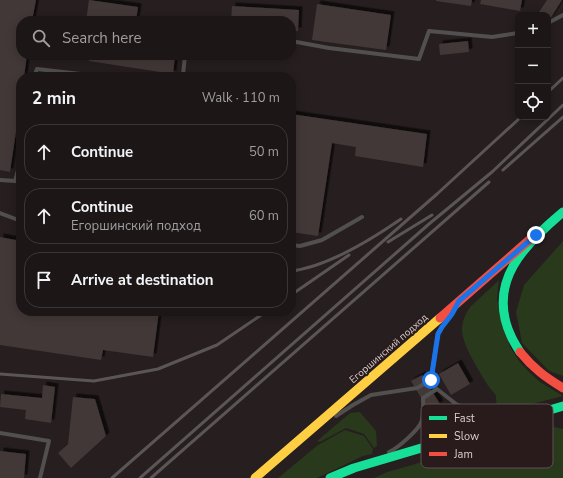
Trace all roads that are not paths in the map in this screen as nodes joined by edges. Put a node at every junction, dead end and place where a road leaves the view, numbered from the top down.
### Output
1 (563, 15) edge
2 (551, 21) edge
3 (515, 33) edge
4 (296, 42) edge
5 (185, 60) edge
6 (35, 72) edge
7 (63, 72) edge
8 (183, 72) edge
9 (16, 178) edge
10 (0, 180) edge
11 (15, 181) joint
12 (563, 212) edge
13 (0, 213) edge
14 (362, 217) dead end
15 (16, 219) edge
16 (536, 235) junction
17 (296, 246) edge
18 (459, 301) junction
19 (563, 388) edge
20 (423, 404) edge
21 (456, 404) edge
22 (563, 406) edge
23 (553, 409) edge
24 (330, 420) dead end
25 (421, 422) edge
26 (324, 424) dead end
27 (0, 433) edge
28 (421, 448) edge
29 (387, 453) dead end
30 (381, 455) dead end
31 (272, 463) junction
32 (354, 468) junction
33 (40, 478) edge
34 (255, 478) edge
35 (330, 478) edge

1 - 2 lane
3 - 4 lane
5 - 8 lane
6 - 7 lane
9 - 11 lane
10 - 11 lane
12 - 16 main road
13 - 15 lane
14 - 17 lane
16 - 18 main road, Егоршинский подход
16 - 19 main road
18 - 24 lane
18 - 31 main road, Егоршинский подход
20 - 21 lane
22 - 23 main road
25 - 29 lane
26 - 31 lane
27 - 33 lane
28 - 32 main road
30 - 32 lane
31 - 34 main road, Егоршинский подход
32 - 35 main road

